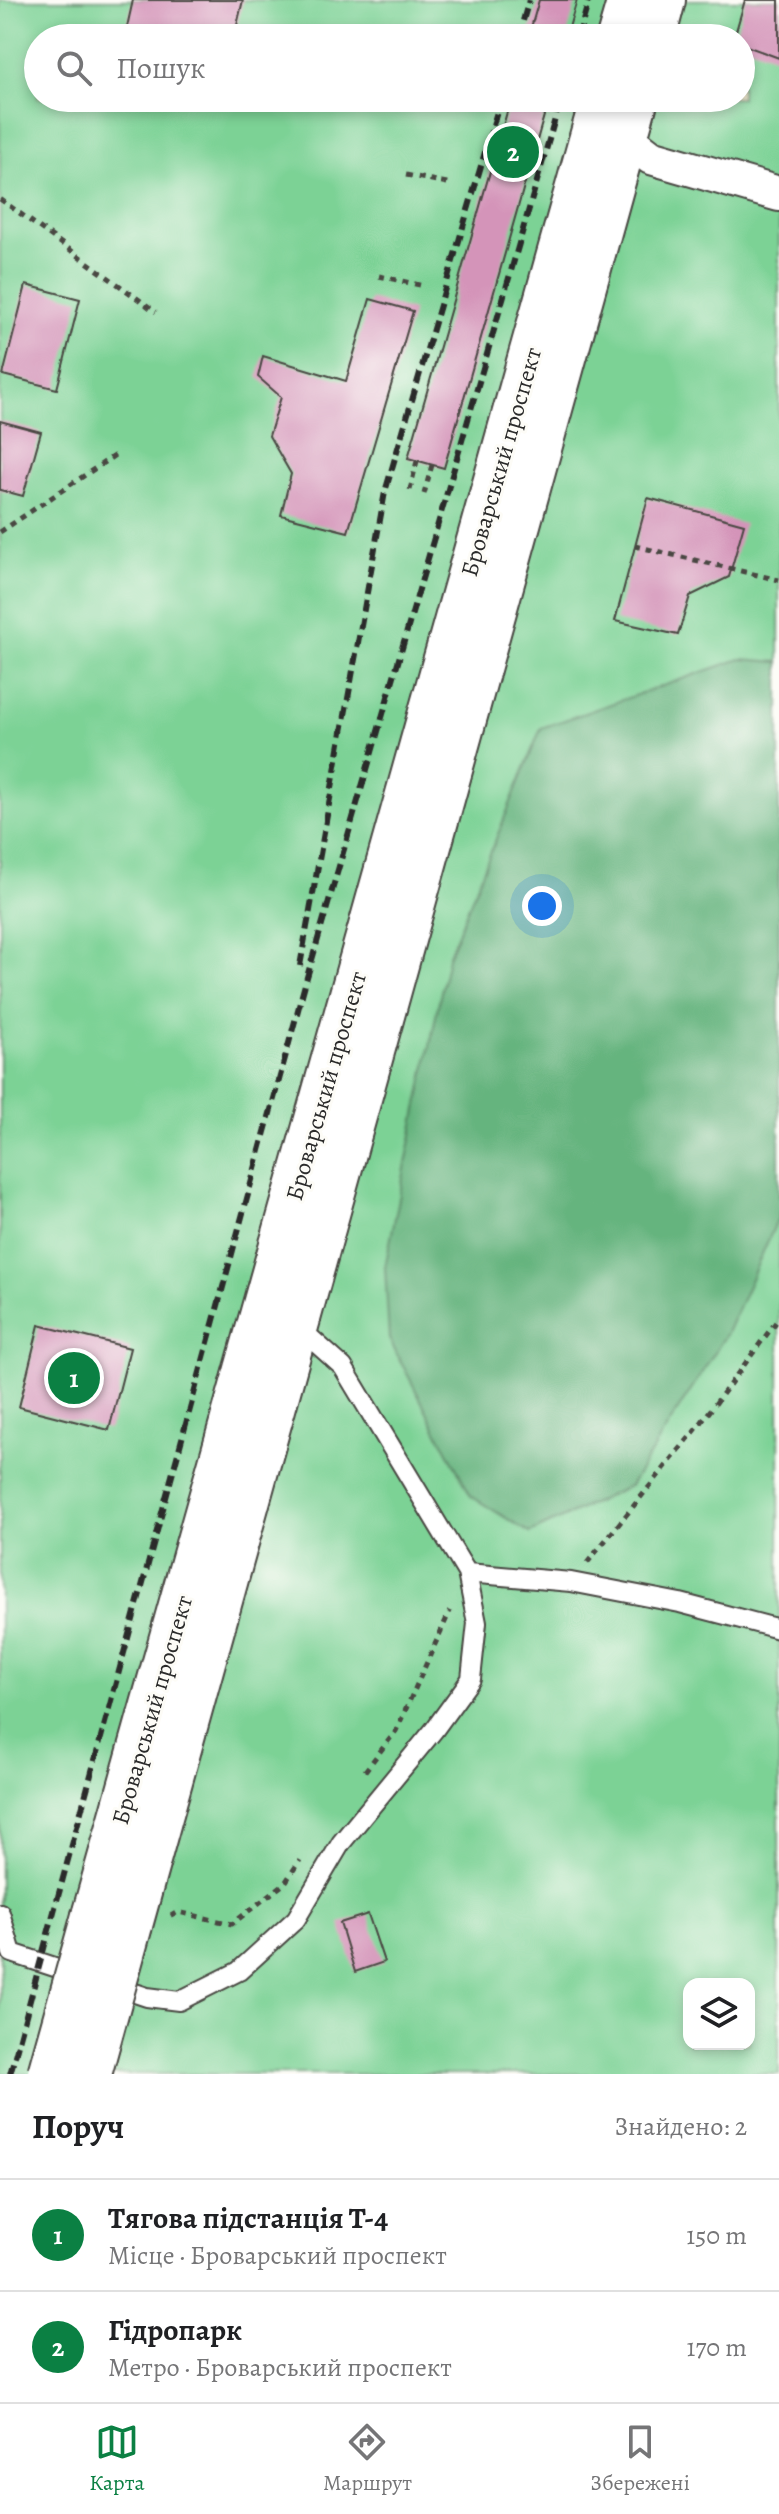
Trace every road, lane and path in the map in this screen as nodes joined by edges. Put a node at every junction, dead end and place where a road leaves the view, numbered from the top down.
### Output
1 (630, 0) edge
2 (663, 0) edge
3 (623, 24) edge
4 (657, 24) edge
5 (599, 112) edge
6 (632, 139) edge
7 (406, 175) dead end
8 (452, 184) dead end
9 (779, 194) edge
10 (0, 199) edge
11 (379, 276) dead end
12 (424, 286) dead end
13 (156, 312) dead end
14 (115, 455) dead end
15 (417, 461) dead end
16 (432, 465) dead end
17 (410, 490) dead end
18 (424, 494) dead end
19 (0, 532) edge
20 (635, 546) dead end
21 (779, 580) edge
22 (779, 1318) edge
23 (297, 1326) junction
24 (467, 1573) junction
25 (571, 1582) junction
26 (779, 1629) edge
27 (360, 1778) dead end
28 (307, 1849) dead end
29 (178, 1912) dead end
30 (0, 1913) edge
31 (112, 1920) junction
32 (50, 2074) edge
33 (89, 2074) edge

1 - 3 main road
2 - 4 main road
5 - 31 main road, Броварський проспект
6 - 9 street
6 - 23 main road, Броварський проспект
7 - 8 path
10 - 13 path
11 - 12 path
14 - 19 path
15 - 17 path
16 - 18 path
20 - 21 path
22 - 25 path
23 - 24 lane
23 - 31 main road, Броварський проспект
24 - 25 lane
24 - 27 path
24 - 30 lane
25 - 26 lane
28 - 29 path
31 - 32 main road, Броварський проспект, bridge
31 - 33 main road, Броварський проспект, bridge

